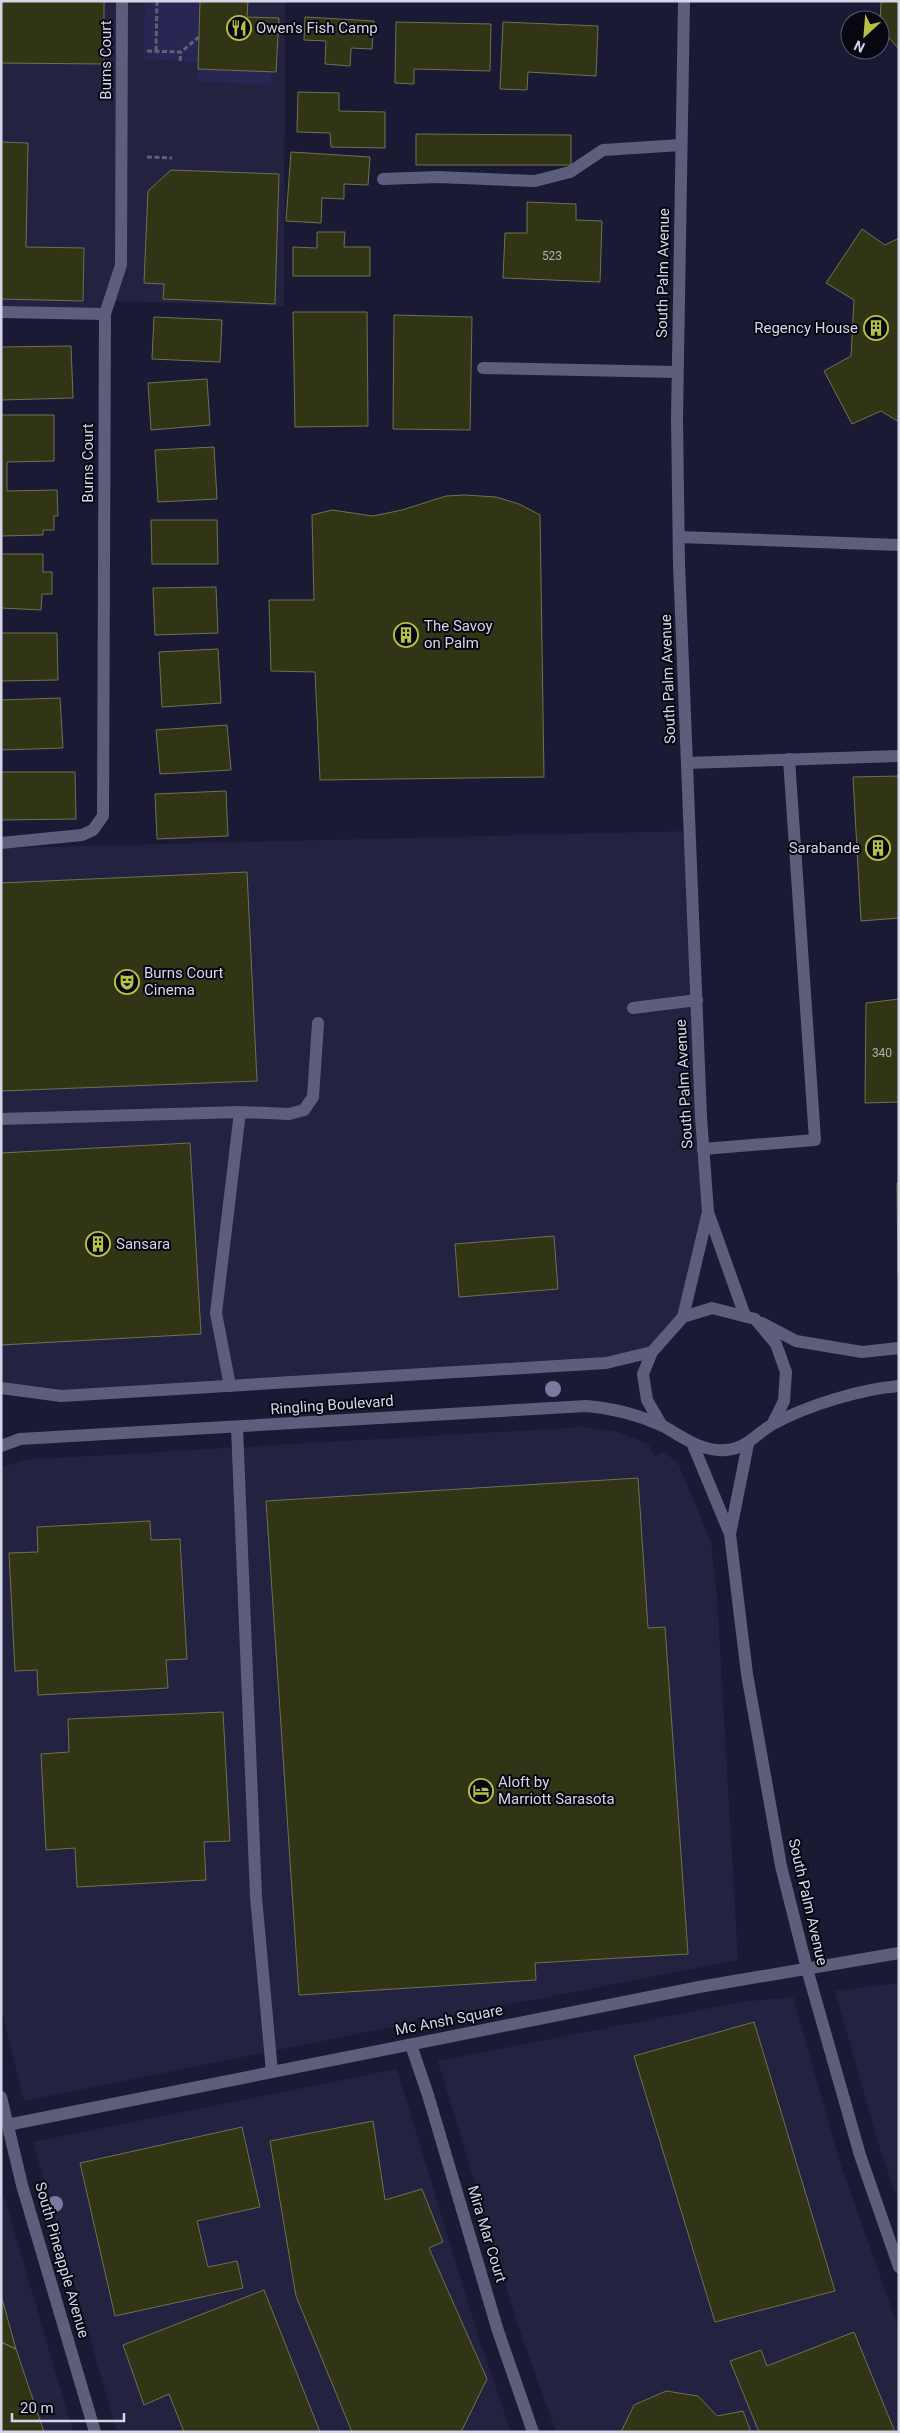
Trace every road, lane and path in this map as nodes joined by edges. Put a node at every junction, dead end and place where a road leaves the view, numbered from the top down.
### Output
1 (122, 1) edge
2 (157, 1) edge
3 (684, 1) edge
4 (199, 37) dead end
5 (122, 50) junction
6 (156, 51) junction
7 (180, 52) junction
8 (180, 61) dead end
9 (681, 145) junction
10 (384, 179) dead end
11 (1, 312) edge
12 (105, 314) junction
13 (483, 368) dead end
14 (678, 372) junction
15 (679, 537) junction
16 (899, 545) edge
17 (899, 756) edge
18 (788, 759) junction
19 (688, 763) junction
20 (1, 843) edge
21 (697, 1000) junction
22 (632, 1008) dead end
23 (318, 1024) dead end
24 (240, 1112) junction
25 (1, 1119) edge
26 (704, 1149) junction
27 (708, 1212) junction
28 (683, 1317) junction
29 (750, 1318) junction
30 (899, 1348) edge
31 (652, 1352) junction
32 (230, 1386) junction
33 (899, 1386) edge
34 (1, 1388) edge
35 (773, 1423) junction
36 (662, 1426) junction
37 (237, 1427) junction
38 (748, 1444) junction
39 (693, 1445) junction
40 (1, 1446) edge
41 (730, 1534) junction
42 (899, 1953) edge
43 (807, 1970) junction
44 (411, 2045) junction
45 (272, 2072) junction
46 (1, 2097) edge
47 (4, 2126) edge
48 (899, 2267) edge
49 (95, 2432) edge
50 (533, 2432) edge

1 - 5 street, Burns Court
2 - 6 path
3 - 9 street, South Palm Avenue
4 - 7 path
5 - 6 path
5 - 12 street, Burns Court
6 - 7 path
7 - 8 path
9 - 10 street
9 - 14 street, South Palm Avenue
11 - 12 street
12 - 20 street, Burns Court
13 - 14 street
14 - 15 street, South Palm Avenue
15 - 16 street
15 - 19 street, South Palm Avenue
17 - 18 street
18 - 19 street
18 - 26 street
19 - 21 street, South Palm Avenue
21 - 22 street
21 - 26 street, South Palm Avenue
23 - 24 street
24 - 25 street
24 - 32 street
26 - 27 street, South Palm Avenue
27 - 28 street, South Palm Avenue
27 - 29 street, South Palm Avenue
28 - 29 street
28 - 31 street, Ringling Boulevard
29 - 30 street
29 - 35 street, Ringling Boulevard
31 - 32 street, Ringling Boulevard
31 - 36 street, Ringling Boulevard
32 - 34 street, Ringling Boulevard
33 - 35 street, Ringling Boulevard
35 - 38 street, Ringling Boulevard
36 - 37 street, Ringling Boulevard
36 - 39 street, Ringling Boulevard
37 - 40 street, Ringling Boulevard
37 - 45 street
38 - 39 street, Ringling Boulevard
38 - 41 street, South Palm Avenue
39 - 41 street, South Palm Avenue
41 - 43 street, South Palm Avenue
42 - 43 street, Mc Ansh Square
43 - 44 street, Mc Ansh Square
43 - 48 street, South Palm Avenue
44 - 45 street, Mc Ansh Square
44 - 50 street, Mira Mar Court
45 - 47 street, Mc Ansh Square
46 - 47 street, South Pineapple Avenue
47 - 49 street, South Pineapple Avenue

